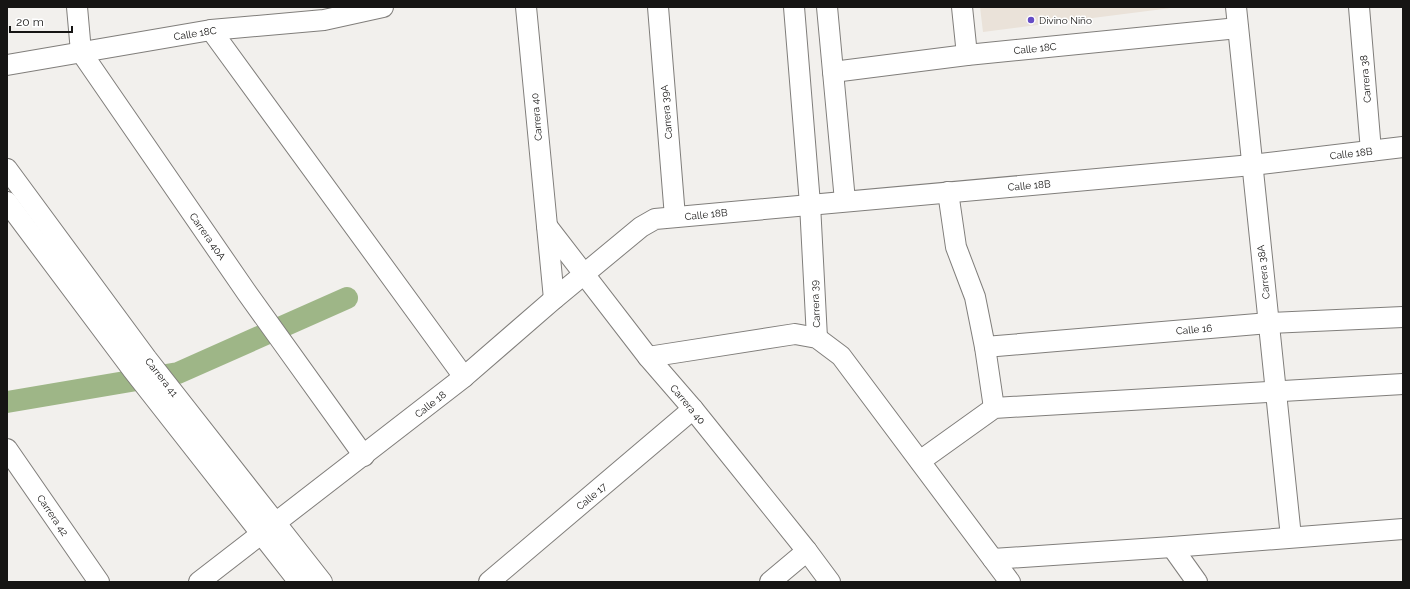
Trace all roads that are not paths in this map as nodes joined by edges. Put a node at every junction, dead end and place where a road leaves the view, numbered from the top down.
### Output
1 (77, 7) edge
2 (383, 7) edge
3 (526, 7) edge
4 (658, 7) edge
5 (794, 7) edge
6 (827, 7) edge
7 (962, 7) edge
8 (1236, 7) edge
9 (1358, 7) edge
10 (1238, 28) junction
11 (211, 30) junction
12 (81, 52) junction
13 (967, 55) junction
14 (7, 65) edge
15 (833, 72) junction
16 (1403, 147) edge
17 (1371, 150) junction
18 (1252, 165) junction
19 (7, 169) edge
20 (948, 192) junction
21 (844, 201) junction
22 (7, 202) edge
23 (810, 204) junction
24 (675, 217) junction
25 (655, 219) joint
26 (547, 226) junction
27 (584, 274) junction
28 (554, 299) junction
29 (1403, 317) edge
30 (1269, 323) junction
31 (817, 338) junction
32 (985, 347) junction
33 (648, 357) junction
34 (140, 364) junction
35 (464, 377) junction
36 (1403, 384) edge
37 (1276, 391) junction
38 (994, 408) junction
39 (693, 409) junction
40 (7, 449) edge
41 (364, 456) junction
42 (920, 461) junction
43 (269, 528) junction
44 (1403, 528) edge
45 (1291, 537) junction
46 (1172, 547) junction
47 (807, 551) junction
48 (993, 559) junction
49 (99, 582) edge
50 (199, 582) edge
51 (299, 582) edge
52 (322, 582) edge
53 (489, 582) edge
54 (770, 582) edge
55 (830, 582) edge
56 (1010, 582) edge
57 (1197, 582) edge

1 - 12 street, Carrera 40A
2 - 11 street, Calle 18C
3 - 26 street, Carrera 40
4 - 24 street, Carrera 39A
5 - 23 street, Carrera 39
6 - 15 street
7 - 13 street
8 - 10 street, Carrera 38A
9 - 17 street, Carrera 38
10 - 13 street, Calle 18C
10 - 18 street, Carrera 38A
11 - 12 street, Calle 18C
11 - 35 street
12 - 14 street, Calle 18C
12 - 41 street, Carrera 40A
13 - 15 street, Calle 18C
15 - 21 street
16 - 17 street, Calle 18B
17 - 18 street, Calle 18B
18 - 20 street, Calle 18B
18 - 30 street, Carrera 38A
19 - 34 street, Carrera 41
20 - 21 street, Calle 18B
20 - 32 street
21 - 23 street, Calle 18B
22 - 34 street, Carrera 41
23 - 24 street, Calle 18B
23 - 31 street, Carrera 39
24 - 25 street, Calle 18B
25 - 27 street, Calle 18
26 - 27 street, Carrera 40
26 - 28 street, Carrera 40
27 - 28 street, Calle 18
27 - 33 street, Carrera 40
28 - 35 street, Calle 18
29 - 30 street, Calle 16
30 - 32 street, Calle 16
30 - 37 street, Carrera 38A
31 - 33 street
31 - 42 street, Carrera 39
32 - 38 street
33 - 39 street, Carrera 40
34 - 43 street, Carrera 41
35 - 41 street, Calle 18
36 - 37 street
37 - 38 street
37 - 45 street, Carrera 38A
38 - 42 street
39 - 47 street, Carrera 40
39 - 53 street, Calle 17
40 - 49 street, Carrera 42
41 - 43 street, Calle 18
42 - 48 street, Carrera 39
43 - 50 street, Calle 18
43 - 51 street, Carrera 41
43 - 52 street, Carrera 41
44 - 45 street
45 - 46 street
46 - 48 street
46 - 57 street
47 - 54 street
47 - 55 street, Carrera 40
48 - 56 street, Carrera 39

